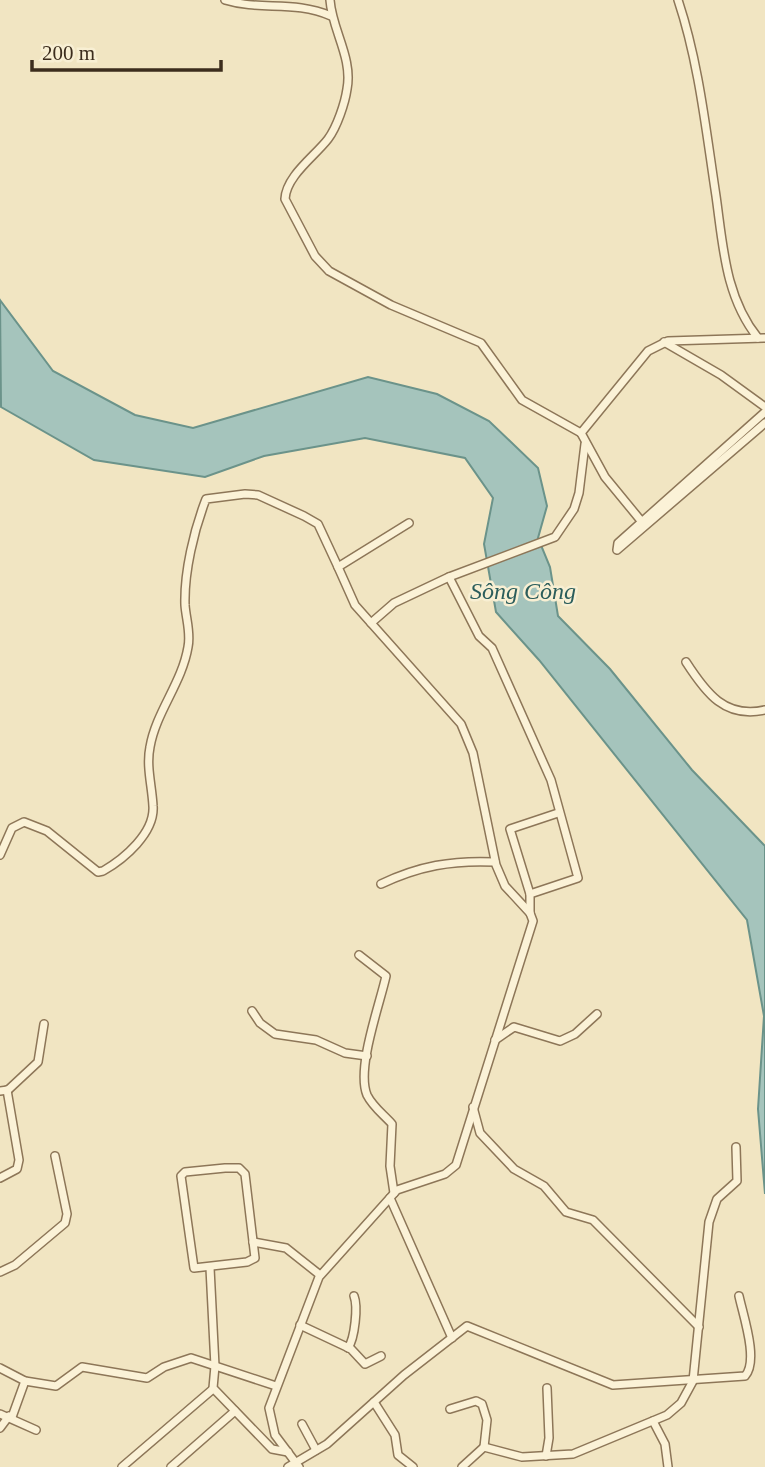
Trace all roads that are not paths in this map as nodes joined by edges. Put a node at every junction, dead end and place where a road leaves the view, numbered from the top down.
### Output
1 (225, 0) edge
2 (330, 0) edge
3 (678, 0) edge
4 (331, 16) junction
5 (761, 338) edge
6 (663, 342) junction
7 (765, 410) edge
8 (765, 423) edge
9 (581, 433) junction
10 (585, 444) junction
11 (642, 522) junction
12 (410, 523) dead end
13 (338, 568) junction
14 (449, 577) junction
15 (371, 623) junction
16 (686, 662) dead end
17 (765, 710) edge
18 (558, 813) junction
19 (0, 855) edge
20 (495, 862) junction
21 (380, 884) dead end
22 (530, 894) junction
23 (530, 913) junction
24 (359, 955) dead end
25 (252, 1012) dead end
26 (597, 1014) dead end
27 (44, 1024) dead end
28 (495, 1040) junction
29 (367, 1056) junction
30 (3, 1090) edge
31 (473, 1107) junction
32 (736, 1147) dead end
33 (55, 1156) dead end
34 (0, 1178) edge
35 (392, 1196) junction
36 (253, 1242) junction
37 (209, 1268) junction
38 (0, 1272) edge
39 (320, 1275) junction
40 (354, 1296) dead end
41 (739, 1296) dead end
42 (300, 1325) junction
43 (699, 1327) junction
44 (452, 1338) junction
45 (348, 1348) junction
46 (381, 1356) dead end
47 (215, 1366) junction
48 (0, 1368) edge
49 (25, 1381) junction
50 (693, 1381) junction
51 (276, 1386) junction
52 (547, 1388) dead end
53 (214, 1389) junction
54 (374, 1402) junction
55 (450, 1409) dead end
56 (235, 1411) junction
57 (0, 1414) edge
58 (11, 1417) junction
59 (653, 1421) junction
60 (302, 1424) dead end
61 (0, 1428) edge
62 (36, 1430) dead end
63 (484, 1447) junction
64 (316, 1450) junction
65 (288, 1452) junction
66 (546, 1456) junction
67 (294, 1466) edge
68 (122, 1467) edge
69 (171, 1467) edge
70 (413, 1467) edge
71 (461, 1467) edge
72 (668, 1467) edge

1 - 4 street
2 - 4 street
3 - 5 street
4 - 9 street
5 - 6 street
6 - 7 street
6 - 9 street
7 - 11 street
8 - 11 street
9 - 10 street
10 - 11 street
10 - 14 street
12 - 13 street
13 - 15 street
13 - 19 street
14 - 15 street
14 - 18 street
15 - 20 street
16 - 17 street
18 - 22 street
18 - 22 street
20 - 21 street
20 - 23 street
22 - 23 street
23 - 28 street
24 - 29 street
25 - 29 street
26 - 28 street
27 - 30 street
28 - 31 street
29 - 35 street
30 - 34 street
31 - 35 street
31 - 43 street
32 - 43 street
33 - 38 street
35 - 39 street
35 - 44 street
36 - 37 street
36 - 37 street
36 - 39 street
37 - 47 street
39 - 42 street
40 - 45 street
41 - 50 street
42 - 45 street
42 - 51 street
43 - 50 street
44 - 50 street
44 - 54 street
45 - 46 street
47 - 49 street
47 - 51 street
47 - 53 street
48 - 49 street
49 - 58 street
50 - 59 street
51 - 65 street
52 - 66 street
53 - 56 street
53 - 68 street
54 - 64 street
54 - 70 street
55 - 63 street
56 - 65 street
56 - 69 street
57 - 58 street
58 - 61 street
58 - 62 street
59 - 66 street
59 - 72 street
60 - 64 street
63 - 66 street
63 - 71 street
64 - 67 street
65 - 67 street

